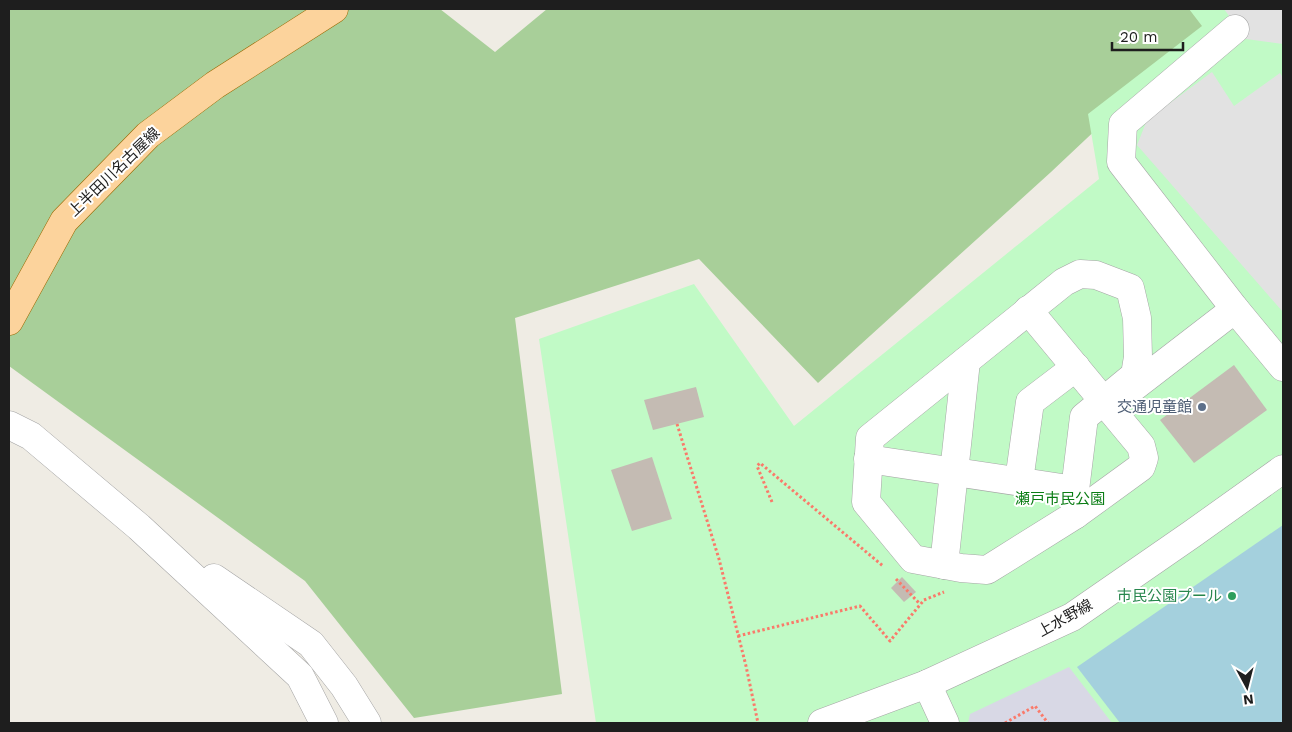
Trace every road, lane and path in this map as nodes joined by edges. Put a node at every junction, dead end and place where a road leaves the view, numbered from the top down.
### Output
1 (334, 9) edge
2 (1235, 29) dead end
3 (1235, 308) junction
4 (1028, 310) junction
5 (9, 321) edge
6 (966, 361) junction
7 (1283, 367) edge
8 (1076, 368) junction
9 (1106, 404) junction
10 (677, 424) dead end
11 (9, 425) edge
12 (868, 459) junction
13 (1283, 469) edge
14 (954, 472) junction
15 (1019, 481) junction
16 (772, 502) dead end
17 (1075, 502) junction
18 (139, 526) junction
19 (953, 566) junction
20 (889, 572) dead end
21 (895, 579) dead end
22 (920, 604) junction
23 (738, 636) junction
24 (927, 684) junction
25 (324, 723) edge
26 (367, 723) edge
27 (758, 723) edge
28 (822, 723) edge
29 (946, 723) edge
30 (1005, 723) edge
31 (1048, 723) edge

1 - 5 main road, 上半田川名古屋線
2 - 3 street
3 - 7 street
3 - 9 street
4 - 6 street
4 - 8 street
4 - 9 street
6 - 12 street
6 - 14 street
8 - 9 street
8 - 15 street
9 - 17 street
9 - 17 street
10 - 23 path
11 - 18 street
12 - 14 street
12 - 19 street
13 - 24 street, 上水野線
14 - 15 street
14 - 19 street
15 - 17 street
16 - 20 path
17 - 19 street
18 - 25 street
18 - 26 street
19 - 22 path
21 - 22 path
22 - 23 path
23 - 27 path
24 - 28 street, 上水野線
24 - 29 street
30 - 31 path

